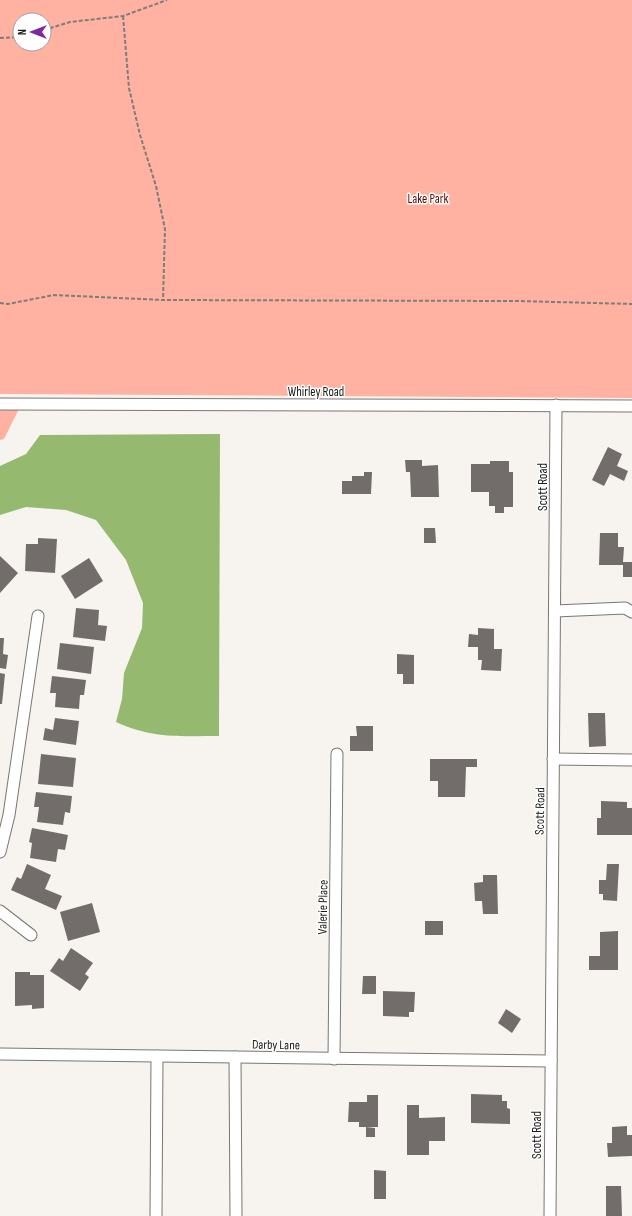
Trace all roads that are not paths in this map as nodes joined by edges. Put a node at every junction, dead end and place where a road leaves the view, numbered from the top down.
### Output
1 (0, 404) edge
2 (556, 405) junction
3 (632, 406) edge
4 (555, 611) junction
5 (632, 612) edge
6 (38, 616) dead end
7 (337, 754) dead end
8 (553, 759) junction
9 (632, 760) edge
10 (0, 852) edge
11 (0, 911) edge
12 (31, 935) dead end
13 (0, 1054) edge
14 (157, 1056) junction
15 (235, 1057) junction
16 (334, 1059) junction
17 (551, 1061) junction
18 (156, 1216) edge
19 (236, 1216) edge
20 (550, 1216) edge

1 - 2 street, Whirley Road
2 - 3 street, Whirley Road
2 - 4 street, Scott Road
4 - 5 street
4 - 8 street, Scott Road
6 - 10 street
7 - 16 street, Valerie Place
8 - 9 street
8 - 17 street, Scott Road
11 - 12 street
13 - 14 street, Darby Lane
14 - 15 street, Darby Lane
14 - 18 street
15 - 16 street, Darby Lane
15 - 19 street
16 - 17 street, Darby Lane
17 - 20 street, Scott Road

